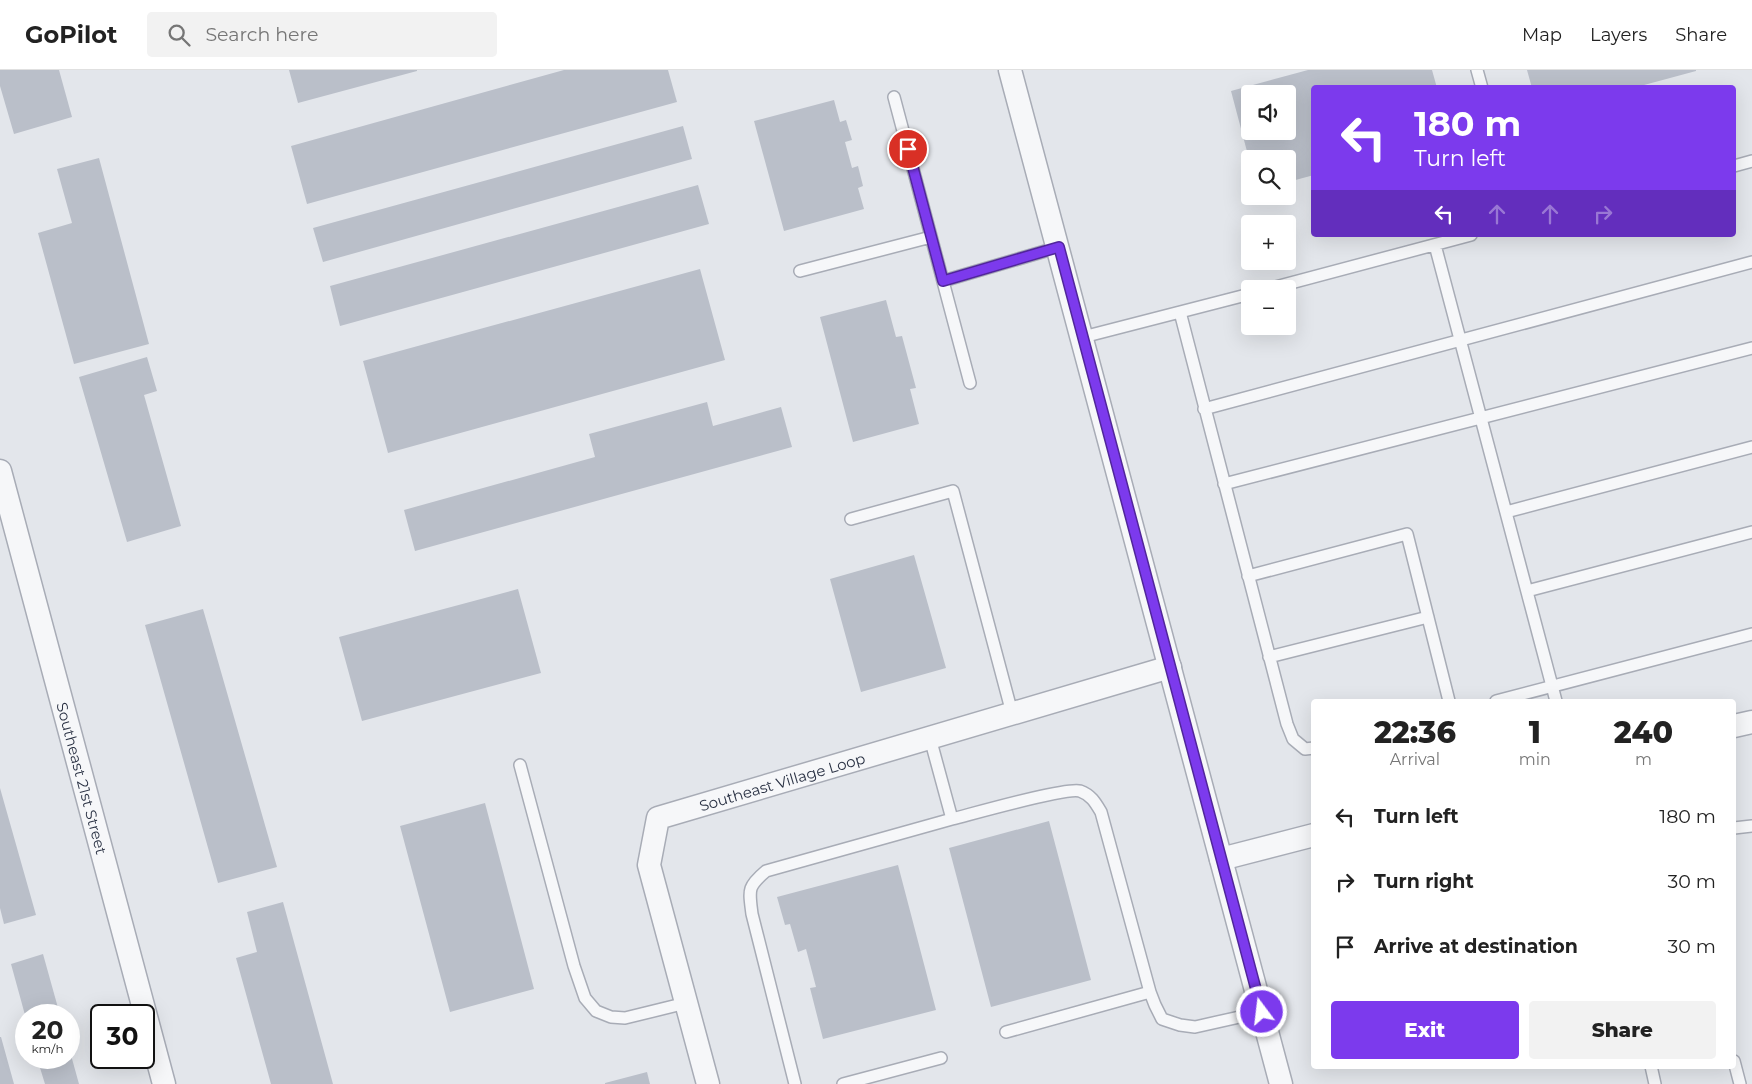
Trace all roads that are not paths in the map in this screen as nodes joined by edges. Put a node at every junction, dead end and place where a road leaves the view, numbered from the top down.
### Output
1 (1010, 70) edge
2 (1477, 70) edge
3 (1481, 85) edge
4 (894, 97) dead end
5 (1752, 161) edge
6 (1736, 165) edge
7 (931, 237) junction
8 (1463, 237) edge
9 (1435, 244) junction
10 (1059, 247) junction
11 (1752, 262) edge
12 (800, 271) dead end
13 (943, 281) junction
14 (1296, 281) edge
15 (1241, 296) edge
16 (1180, 312) junction
17 (1083, 338) junction
18 (1461, 342) junction
19 (1752, 348) edge
20 (970, 383) dead end
21 (1204, 409) junction
22 (1481, 418) junction
23 (1752, 447) edge
24 (0, 471) edge
25 (1224, 484) junction
26 (1506, 512) junction
27 (851, 519) dead end
28 (1752, 532) edge
29 (1248, 576) junction
30 (1527, 592) junction
31 (1428, 617) junction
32 (1752, 634) edge
33 (1269, 657) junction
34 (1170, 667) junction
35 (1552, 687) junction
36 (1449, 699) edge
37 (1504, 699) edge
38 (1555, 699) edge
39 (1012, 713) junction
40 (1752, 722) edge
41 (1736, 726) edge
42 (930, 738) junction
43 (1311, 748) edge
44 (520, 765) dead end
45 (952, 820) junction
46 (1752, 826) edge
47 (1736, 828) edge
48 (1311, 836) edge
49 (1221, 859) junction
50 (1150, 992) junction
51 (686, 1003) junction
52 (1262, 1012) junction
53 (1006, 1032) dead end
54 (942, 1058) dead end
55 (1652, 1069) edge
56 (1736, 1069) edge
57 (164, 1084) edge
58 (708, 1084) edge
59 (795, 1084) edge
60 (843, 1084) edge
61 (1281, 1084) edge
62 (1655, 1084) edge
63 (1740, 1084) edge

1 - 10 street
2 - 3 lane
4 - 7 lane
5 - 6 lane
7 - 12 lane
7 - 13 lane
8 - 9 lane
9 - 14 lane
9 - 18 lane
10 - 13 lane
10 - 17 street
11 - 18 lane
13 - 20 lane
15 - 16 lane
16 - 17 lane
16 - 21 lane
17 - 34 street
18 - 21 lane
18 - 22 lane
19 - 22 lane
21 - 25 lane
22 - 25 lane
22 - 26 lane
23 - 26 lane
24 - 57 street, Southeast 21st Street
25 - 29 lane
26 - 30 lane
27 - 39 lane
28 - 30 lane
29 - 31 lane
29 - 33 lane
30 - 35 lane
31 - 33 lane
31 - 36 lane
32 - 35 lane
33 - 43 lane
34 - 39 street, Southeast Village Loop
34 - 49 street
35 - 37 lane
35 - 38 lane
39 - 42 street, Southeast Village Loop
40 - 41 street
42 - 45 lane
42 - 51 street, Southeast Village Loop
44 - 51 lane
45 - 50 lane
45 - 59 lane
46 - 47 lane
48 - 49 street
49 - 52 street
50 - 52 lane
50 - 53 lane
51 - 58 street, Southeast Village Loop
52 - 61 street
54 - 60 lane
55 - 62 lane
56 - 63 lane

